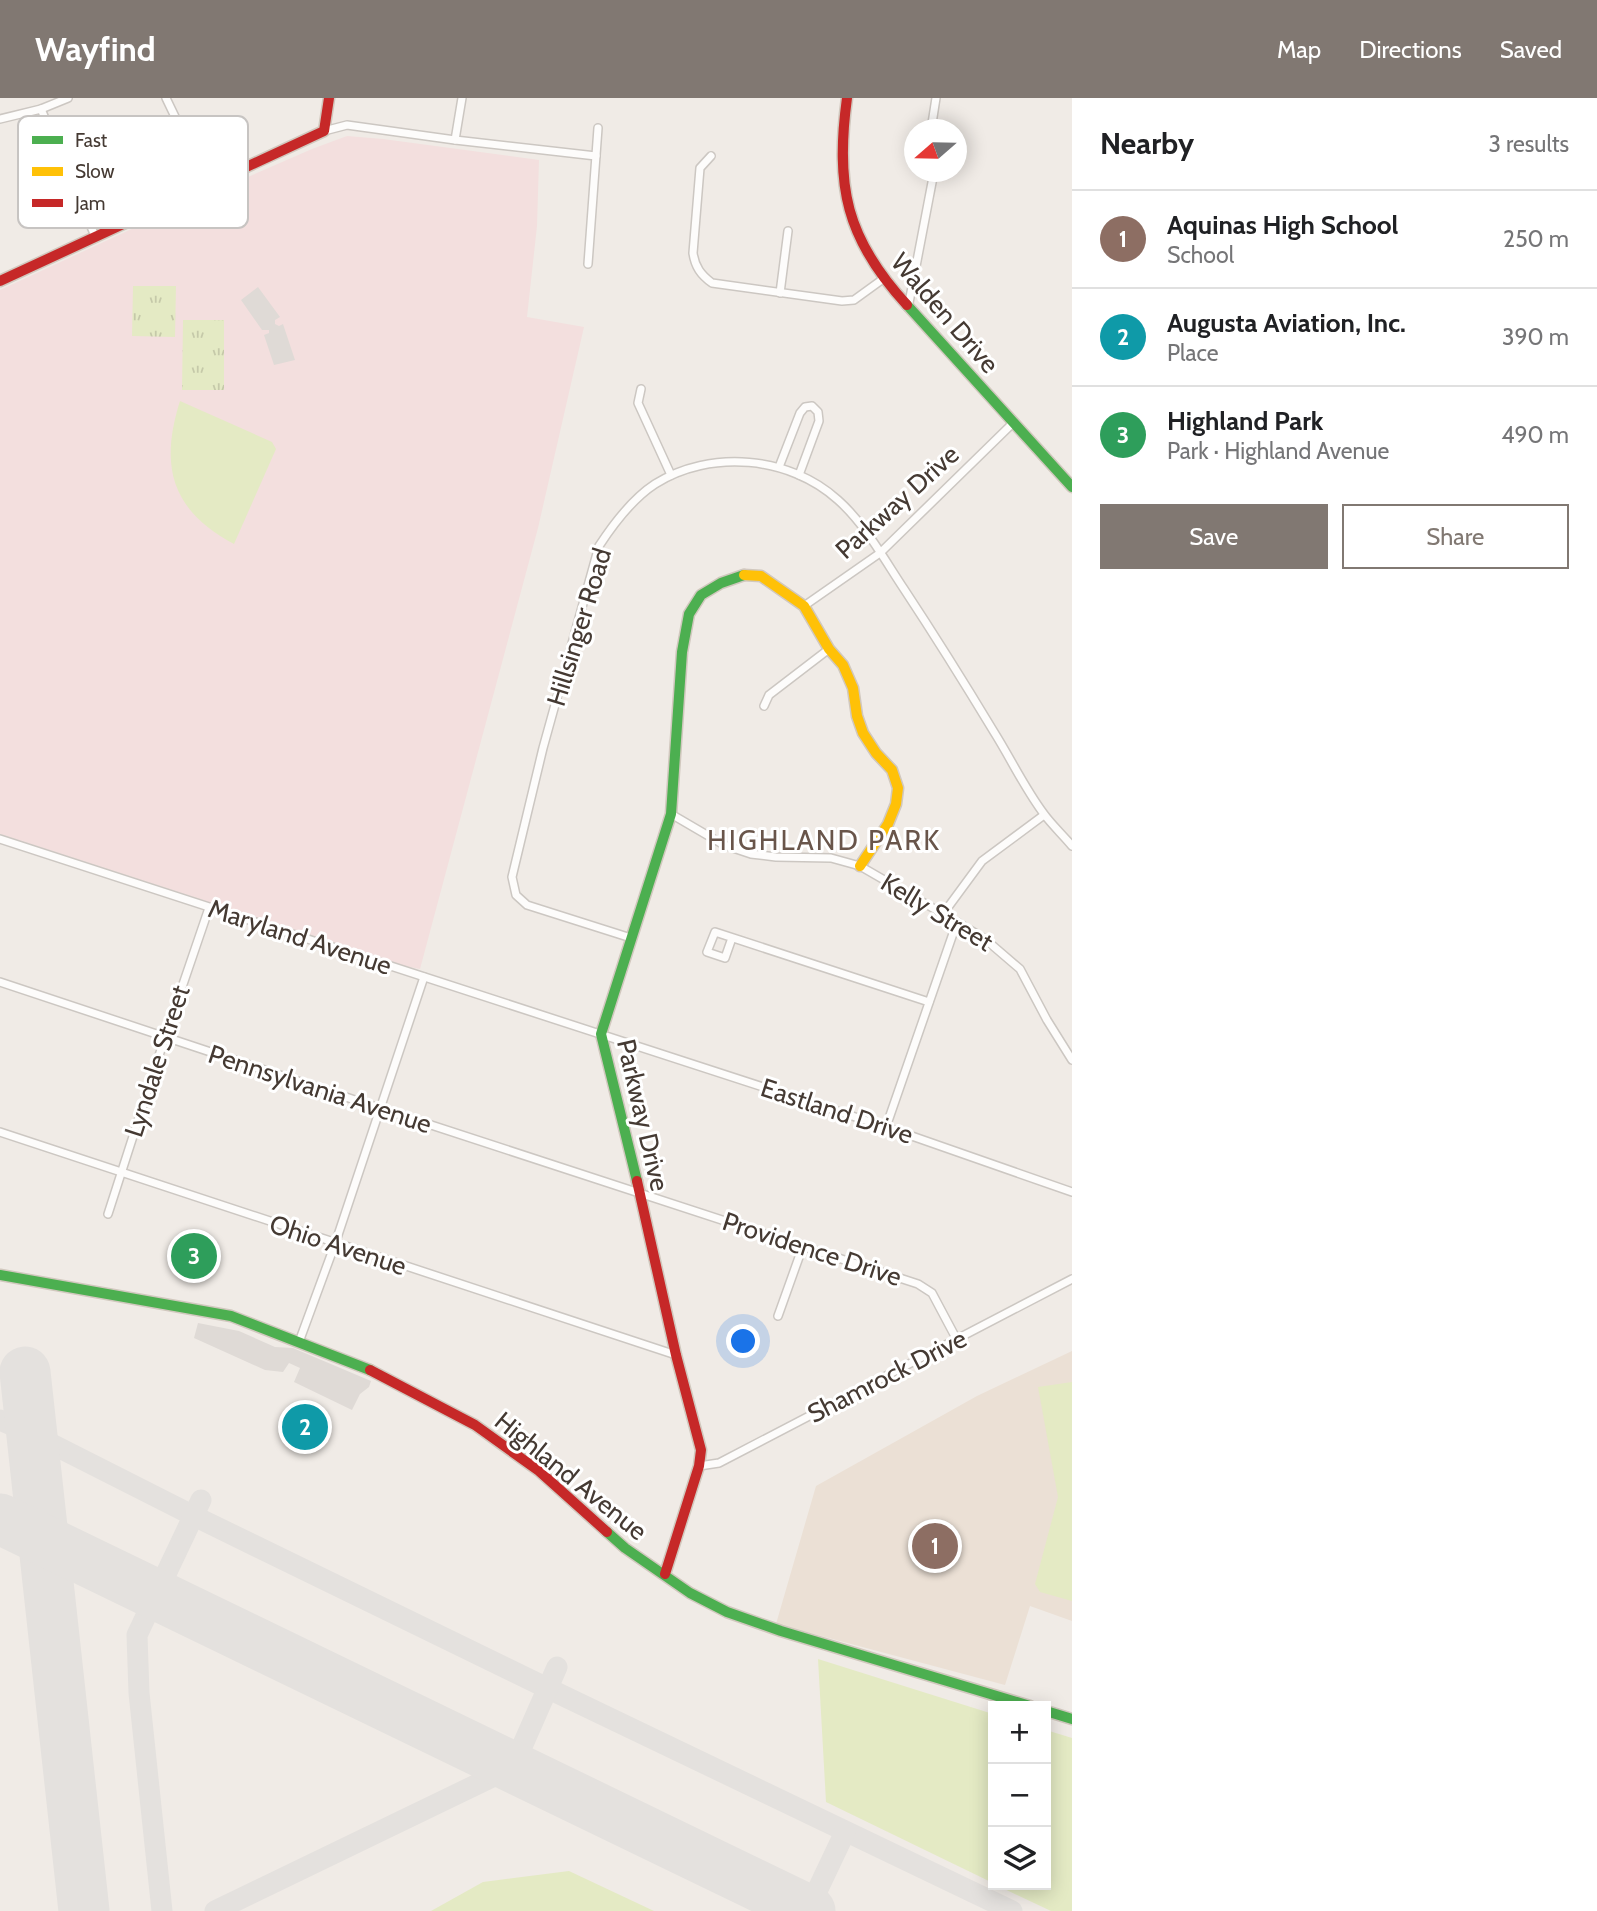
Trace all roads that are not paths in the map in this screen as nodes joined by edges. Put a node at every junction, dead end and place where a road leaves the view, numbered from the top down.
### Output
1 (68, 98) edge
2 (166, 98) edge
3 (329, 98) edge
4 (462, 98) edge
5 (847, 98) edge
6 (936, 98) edge
7 (41, 109) junction
8 (44, 116) edge
9 (175, 116) edge
10 (933, 119) edge
11 (0, 120) edge
12 (598, 128) dead end
13 (324, 131) junction
14 (455, 140) junction
15 (596, 156) junction
16 (711, 156) dead end
17 (248, 167) edge
18 (932, 182) edge
19 (92, 228) edge
20 (113, 228) edge
21 (788, 231) dead end
22 (95, 236) junction
23 (588, 264) dead end
24 (883, 279) junction
25 (0, 281) edge
26 (780, 293) junction
27 (908, 307) junction
28 (640, 389) dead end
29 (1013, 423) junction
30 (779, 467) junction
31 (671, 475) junction
32 (799, 475) junction
33 (1072, 487) edge
34 (880, 553) junction
35 (804, 606) junction
36 (829, 649) junction
37 (764, 706) dead end
38 (671, 814) junction
39 (1044, 815) junction
40 (0, 839) edge
41 (1072, 846) edge
42 (860, 866) junction
43 (209, 908) junction
44 (943, 914) junction
45 (957, 922) junction
46 (631, 938) junction
47 (732, 938) dead end
48 (424, 977) junction
49 (0, 982) edge
50 (929, 1002) junction
51 (601, 1034) junction
52 (165, 1037) junction
53 (1072, 1060) edge
54 (379, 1108) junction
55 (886, 1127) junction
56 (0, 1132) edge
57 (120, 1173) junction
58 (1072, 1192) edge
59 (640, 1193) junction
60 (108, 1214) dead end
61 (335, 1244) junction
62 (803, 1246) junction
63 (0, 1275) edge
64 (1072, 1279) edge
65 (778, 1316) dead end
66 (957, 1340) junction
67 (299, 1342) junction
68 (677, 1355) junction
69 (699, 1466) junction
70 (665, 1574) junction
71 (1013, 1701) edge
72 (1051, 1713) edge
73 (1072, 1719) edge

1 - 7 street
2 - 9 street
3 - 13 street
4 - 14 street
5 - 24 street, Walden Drive
6 - 10 street
7 - 8 street
7 - 11 street
12 - 15 street
13 - 14 street
13 - 17 street
14 - 15 street
15 - 23 street
16 - 26 street
18 - 27 street
19 - 22 street
20 - 22 street
21 - 26 street
22 - 25 street
24 - 26 street
24 - 27 street, Walden Drive
27 - 29 street, Walden Drive
28 - 31 street
29 - 33 street, Walden Drive
29 - 34 street, Parkway Drive
30 - 31 street, Hillsinger Road
30 - 32 street, Hillsinger Road
30 - 32 street
31 - 46 street, Hillsinger Road
32 - 34 street, Hillsinger Road
34 - 35 street, Parkway Drive
34 - 39 street, Hillsinger Road
35 - 36 street
35 - 38 street, Parkway Drive
36 - 37 street
36 - 42 street
38 - 42 street, Kelly Street
38 - 46 street, Parkway Drive
39 - 41 street, Hillsinger Road
39 - 44 street
40 - 43 street, Maryland Avenue
42 - 44 street, Kelly Street
43 - 48 street, Maryland Avenue
43 - 52 street, Lyndale Street
44 - 45 street, Kelly Street
45 - 50 street
45 - 53 street, Kelly Street
46 - 51 street, Parkway Drive
47 - 50 street
48 - 51 street, Maryland Avenue
48 - 54 street
49 - 52 street, Pennsylvania Avenue
50 - 55 street
51 - 55 street, Eastland Drive
51 - 59 street, Parkway Drive
52 - 54 street, Pennsylvania Avenue
52 - 57 street, Lyndale Street
54 - 59 street, Pennsylvania Avenue
54 - 61 street
55 - 58 street, Eastland Drive
56 - 57 street, Ohio Avenue
57 - 60 street, Lyndale Street
57 - 61 street, Ohio Avenue
59 - 62 street, Providence Drive
59 - 68 street, Parkway Drive
61 - 67 street
61 - 68 street, Ohio Avenue
62 - 65 street
62 - 66 street, Providence Drive
63 - 67 street, Highland Avenue
64 - 66 street, Shamrock Drive
66 - 69 street, Shamrock Drive
67 - 70 street, Highland Avenue
68 - 69 street, Parkway Drive
69 - 70 street, Parkway Drive
70 - 71 street, Highland Avenue
72 - 73 street

